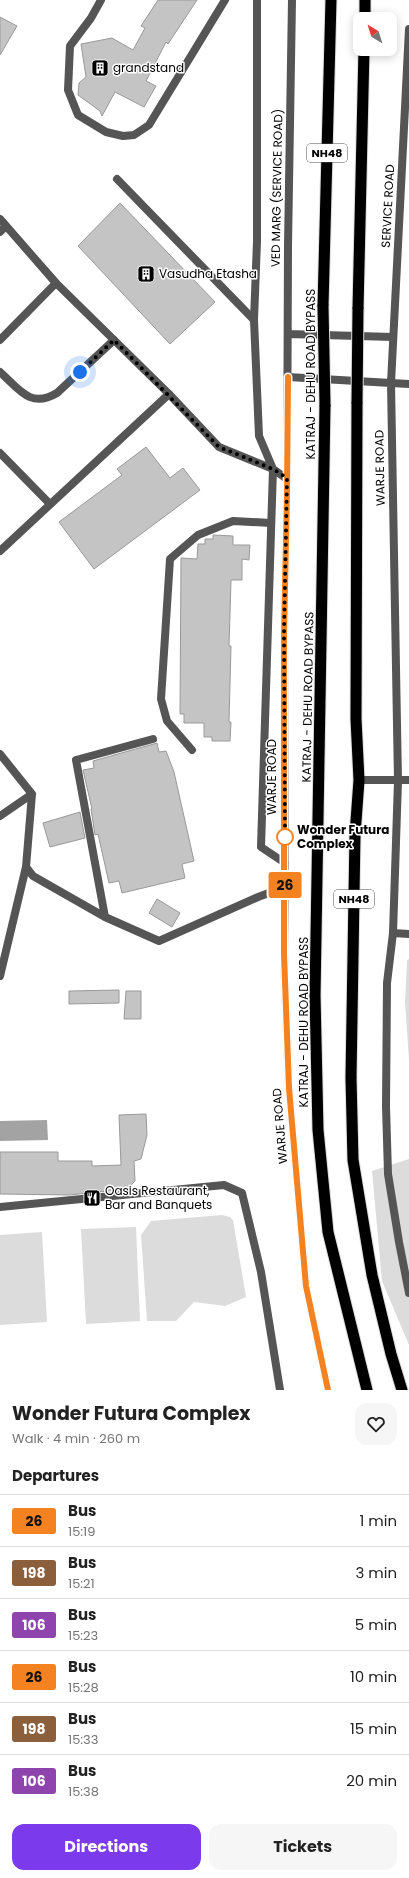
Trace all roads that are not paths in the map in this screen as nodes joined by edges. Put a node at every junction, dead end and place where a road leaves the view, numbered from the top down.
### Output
1 (101, 0) edge
2 (225, 0) edge
3 (257, 0) edge
4 (292, 0) edge
5 (331, 0) edge
6 (365, 0) edge
7 (365, 12) edge
8 (409, 29) edge
9 (364, 56) edge
10 (117, 179) dead end
11 (0, 219) edge
12 (6, 226) junction
13 (0, 232) edge
14 (56, 282) junction
15 (254, 320) junction
16 (288, 334) junction
17 (393, 337) junction
18 (0, 340) edge
19 (114, 340) junction
20 (0, 372) edge
21 (288, 377) junction
22 (391, 383) junction
23 (409, 384) edge
24 (169, 394) junction
25 (0, 454) edge
26 (273, 469) junction
27 (287, 478) junction
28 (50, 504) junction
29 (271, 523) junction
30 (0, 551) edge
31 (153, 739) dead end
32 (192, 750) dead end
33 (0, 754) edge
34 (359, 780) junction
35 (398, 780) junction
36 (409, 780) edge
37 (32, 794) junction
38 (0, 816) edge
39 (285, 863) junction
40 (26, 867) junction
41 (285, 887) junction
42 (104, 917) junction
43 (393, 933) junction
44 (409, 934) edge
45 (0, 976) edge
46 (0, 1207) edge
47 (409, 1293) edge
48 (280, 1390) edge
49 (328, 1390) edge
50 (367, 1390) edge
51 (402, 1390) edge

1 - 2 street
3 - 15 street
4 - 16 street, VED MARG (SERVICE ROAD)
5 - 50 highway, KATRAJ - DEHU ROAD BYPASS / NH48, bridge
6 - 7 highway
8 - 17 street, SERVICE ROAD
9 - 34 highway, NH48, bridge
10 - 15 street
11 - 12 street
12 - 13 street
12 - 14 street
14 - 18 street
14 - 19 street
15 - 26 street
16 - 17 street
16 - 21 street, VED MARG (SERVICE ROAD)
17 - 22 street, SERVICE ROAD
19 - 20 street
19 - 24 street
21 - 22 street
21 - 27 street, WARJE ROAD
22 - 23 street
22 - 35 street, WARJE ROAD
24 - 26 street
24 - 28 street
25 - 28 street
26 - 27 street
26 - 29 street
27 - 39 street, WARJE ROAD
28 - 30 street
29 - 32 street
29 - 39 street
31 - 42 street
33 - 37 street
34 - 35 street
34 - 51 highway, NH48
35 - 36 street
35 - 43 street, WARJE ROAD
37 - 38 street
37 - 40 street
39 - 41 street, WARJE ROAD
40 - 42 street
40 - 45 street
41 - 42 street
41 - 49 street, WARJE ROAD
43 - 44 street
43 - 47 street, WARJE ROAD
46 - 48 street

